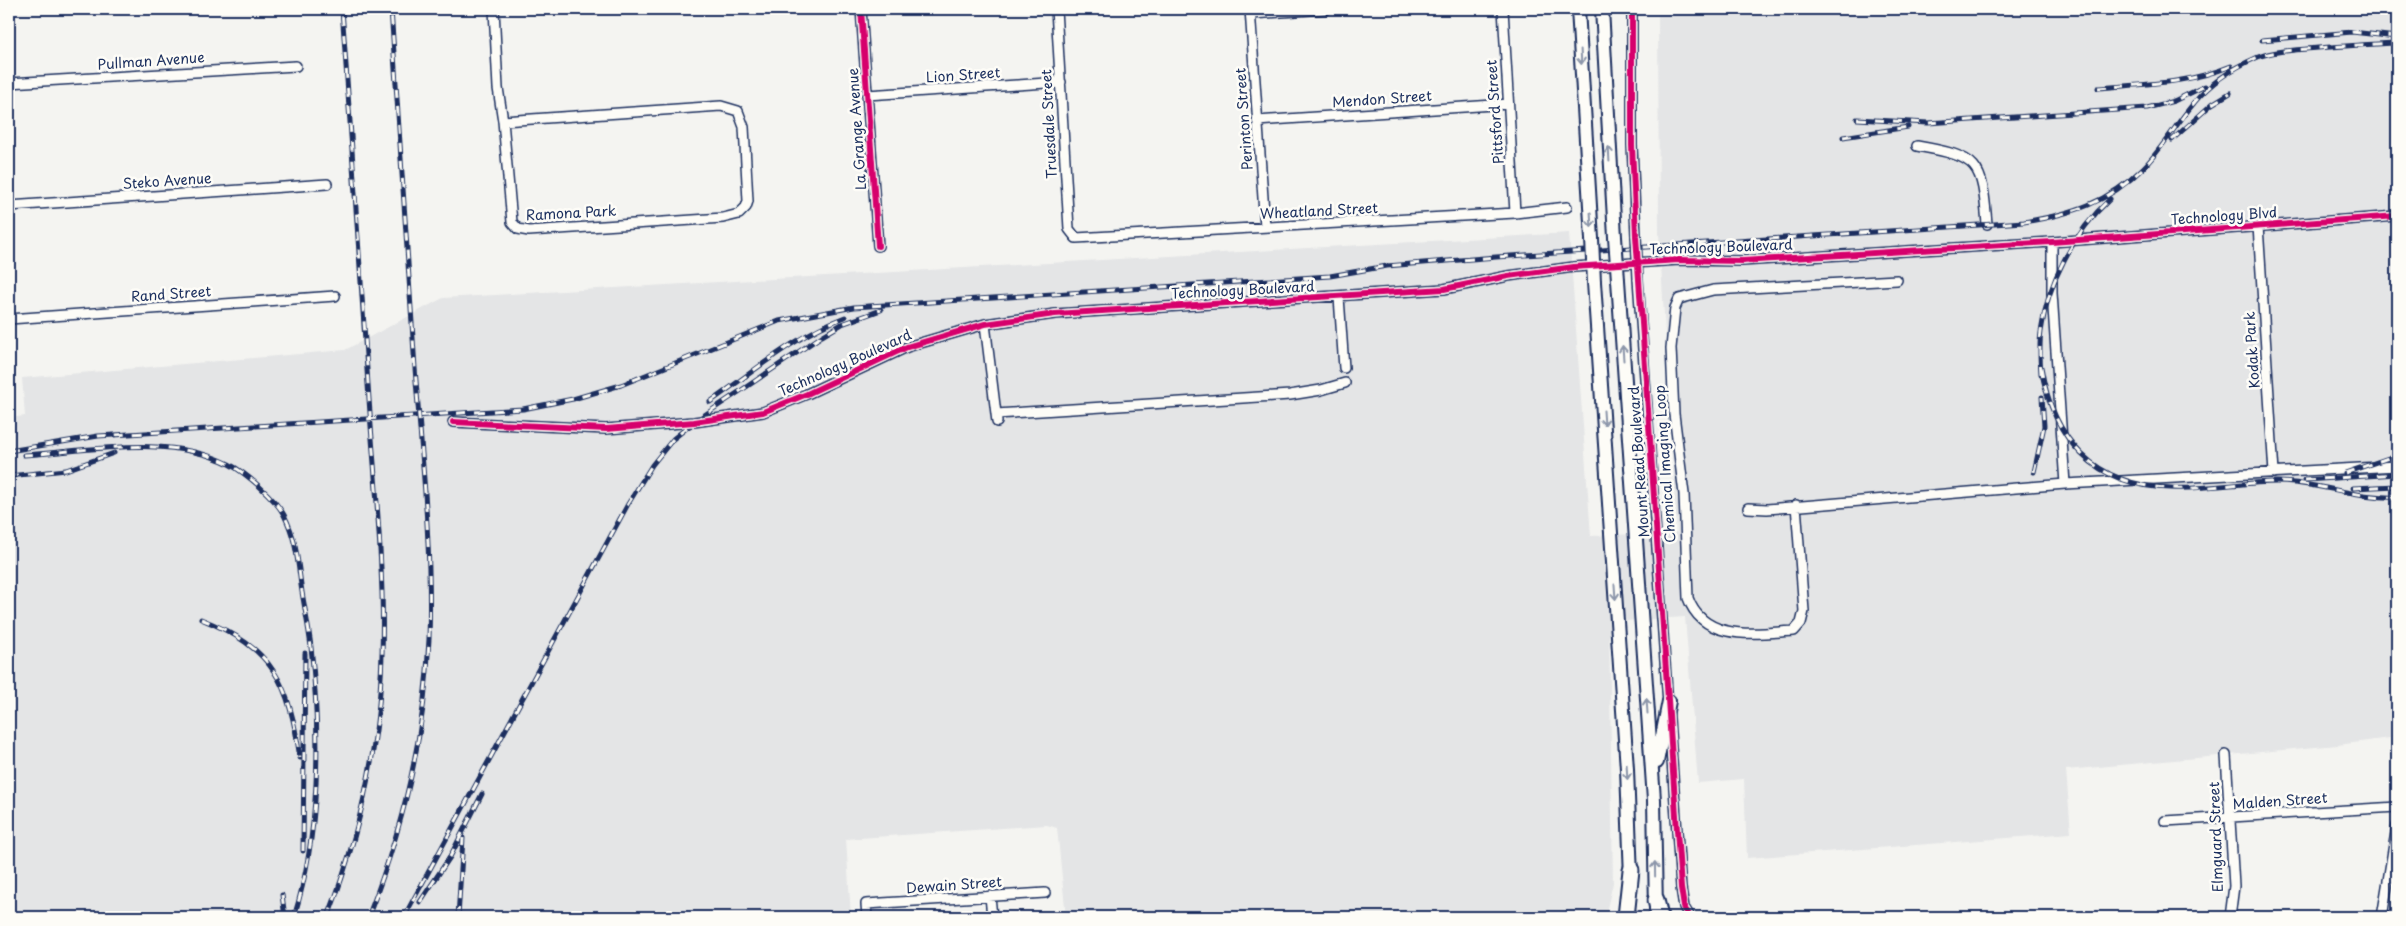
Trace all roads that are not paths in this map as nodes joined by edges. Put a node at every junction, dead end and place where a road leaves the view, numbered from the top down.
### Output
1 (494, 9) edge
2 (861, 9) edge
3 (1056, 9) edge
4 (1326, 9) edge
5 (1502, 9) edge
6 (1578, 9) edge
7 (1602, 9) edge
8 (1632, 9) edge
9 (1251, 11) edge
10 (296, 66) dead end
11 (1061, 82) junction
12 (9, 84) edge
13 (867, 95) junction
14 (1508, 104) junction
15 (503, 120) junction
16 (1257, 121) junction
17 (1917, 146) dead end
18 (327, 184) dead end
19 (9, 206) edge
20 (1567, 207) dead end
21 (1516, 213) junction
22 (2397, 216) edge
23 (1987, 224) dead end
24 (2258, 226) junction
25 (1265, 228) junction
26 (1073, 236) joint
27 (2052, 242) junction
28 (878, 246) dead end
29 (1897, 280) dead end
30 (335, 296) dead end
31 (1340, 297) junction
32 (9, 319) edge
33 (985, 324) junction
34 (1344, 368) dead end
35 (1345, 383) dead end
36 (453, 422) dead end
37 (2397, 466) edge
38 (2274, 473) junction
39 (2065, 484) junction
40 (1796, 505) junction
41 (1748, 508) dead end
42 (1669, 701) junction
43 (2226, 754) dead end
44 (1654, 800) junction
45 (2397, 807) edge
46 (2231, 818) junction
47 (2165, 821) dead end
48 (2397, 826) edge
49 (1631, 870) junction
50 (1045, 893) dead end
51 (990, 896) junction
52 (1656, 900) joint
53 (1688, 914) edge
54 (866, 917) edge
55 (992, 917) edge
56 (1626, 917) edge
57 (1632, 917) edge
58 (1658, 917) edge
59 (2230, 917) edge
60 (2382, 917) edge

1 - 15 street
2 - 13 street, La Grange Avenue
3 - 11 street, Truesdale Street
4 - 9 street
5 - 14 street, Pittsford Street
6 -> 49 main road, bridge
44 -> 7 main road, Mount Read Boulevard, bridge
8 - 42 street, Mount Read Boulevard, bridge
9 - 16 street, Perinton Street
10 - 12 street, Pullman Avenue
11 - 13 street, Lion Street
11 - 26 street, Truesdale Street
13 - 28 street, La Grange Avenue
14 - 16 street, Mendon Street
14 - 21 street, Pittsford Street
15 - 15 street, Ramona Park
16 - 25 street, Perinton Street
17 - 23 street
18 - 19 street, Steko Avenue
20 - 21 street, Wheatland Street
21 - 25 street, Wheatland Street
22 - 24 street, Technology Blvd
24 - 27 street, Technology Blvd
24 - 38 street, Kodak Park
25 - 26 street, Wheatland Street
27 - 31 street, Technology Boulevard
27 - 39 street
29 - 40 street, Chemical Imaging Loop
30 - 32 street, Rand Street
31 - 33 street, Technology Boulevard
31 - 34 street
33 - 35 street
33 - 36 street, Technology Boulevard
37 - 38 street
38 - 39 street
39 - 40 street
40 - 41 street
42 - 44 main road
42 - 53 street, Mount Read Boulevard
43 - 46 street, Elmguard Street
52 -> 44 main road, Mount Read Boulevard
45 - 46 street, Malden Street
46 - 47 street, Malden Street
46 - 59 street, Elmguard Street
48 - 60 street
49 - 56 highway
49 - 57 main road
50 - 51 street, Dewain Street
51 - 54 street, Dewain Street
51 - 55 street
52 - 58 highway

